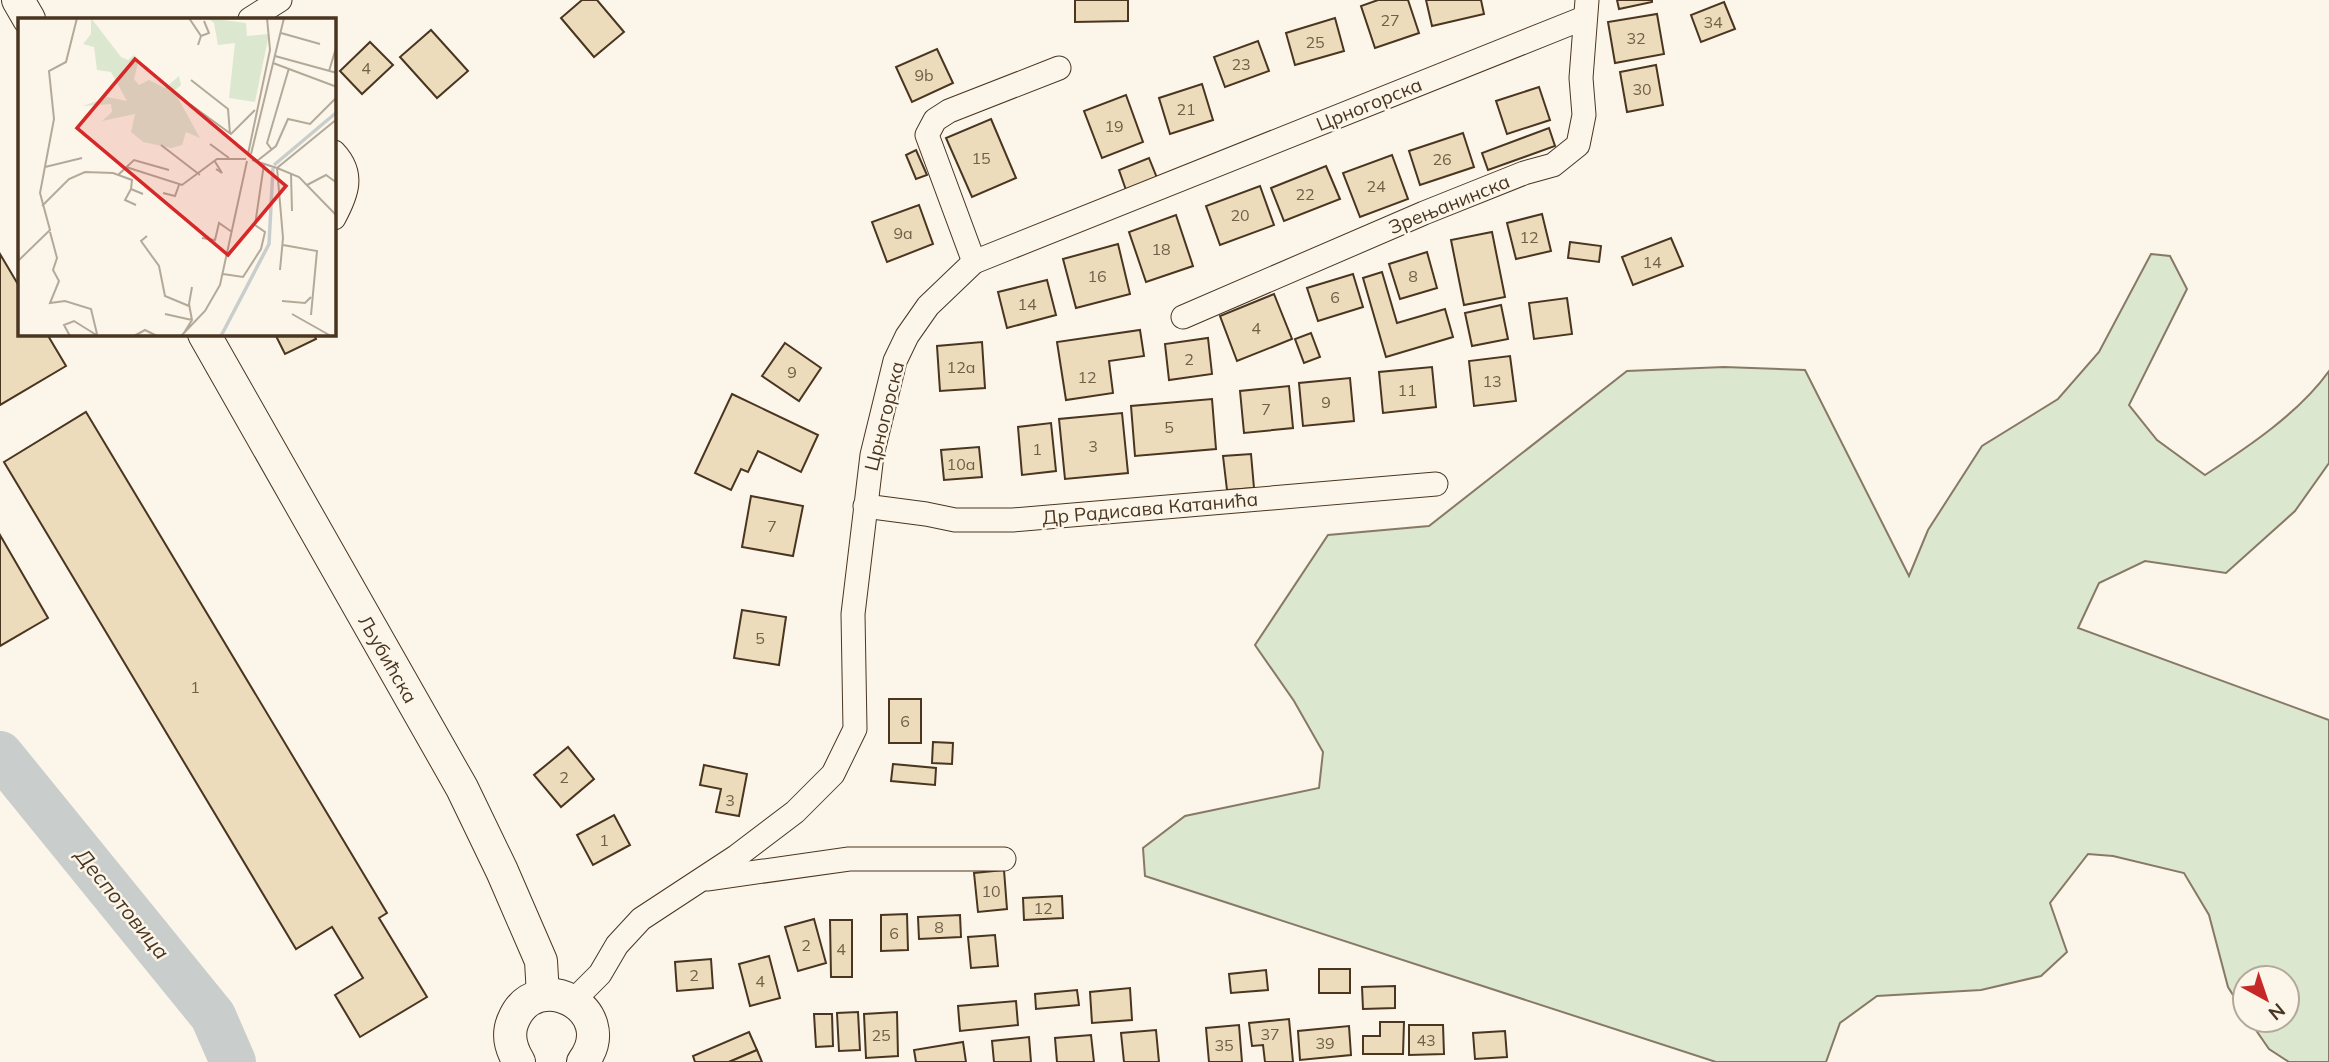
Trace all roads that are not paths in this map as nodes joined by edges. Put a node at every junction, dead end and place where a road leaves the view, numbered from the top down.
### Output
1 (18, 0) edge
2 (281, 0) edge
3 (1585, 9) edge
4 (28, 18) edge
5 (252, 18) edge
6 (1059, 68) dead end
7 (336, 154) edge
8 (336, 214) edge
9 (974, 262) junction
10 (1183, 317) dead end
11 (205, 336) edge
12 (1436, 484) dead end
13 (865, 506) junction
14 (1004, 859) dead end
15 (704, 880) junction
16 (558, 998) junction
17 (589, 1060) edge
18 (519, 1062) edge

1 - 4 street
2 - 5 street
3 - 9 street, Црногорска
3 - 10 street, Зрењанинска
6 - 9 street
7 - 8 street
9 - 13 street, Црногорска
11 - 16 street, Љубићска
12 - 13 street, Др Радисава Катанића
13 - 15 street, Црногорска
14 - 15 street
15 - 16 street, Црногорска
16 - 17 street
16 - 18 street

